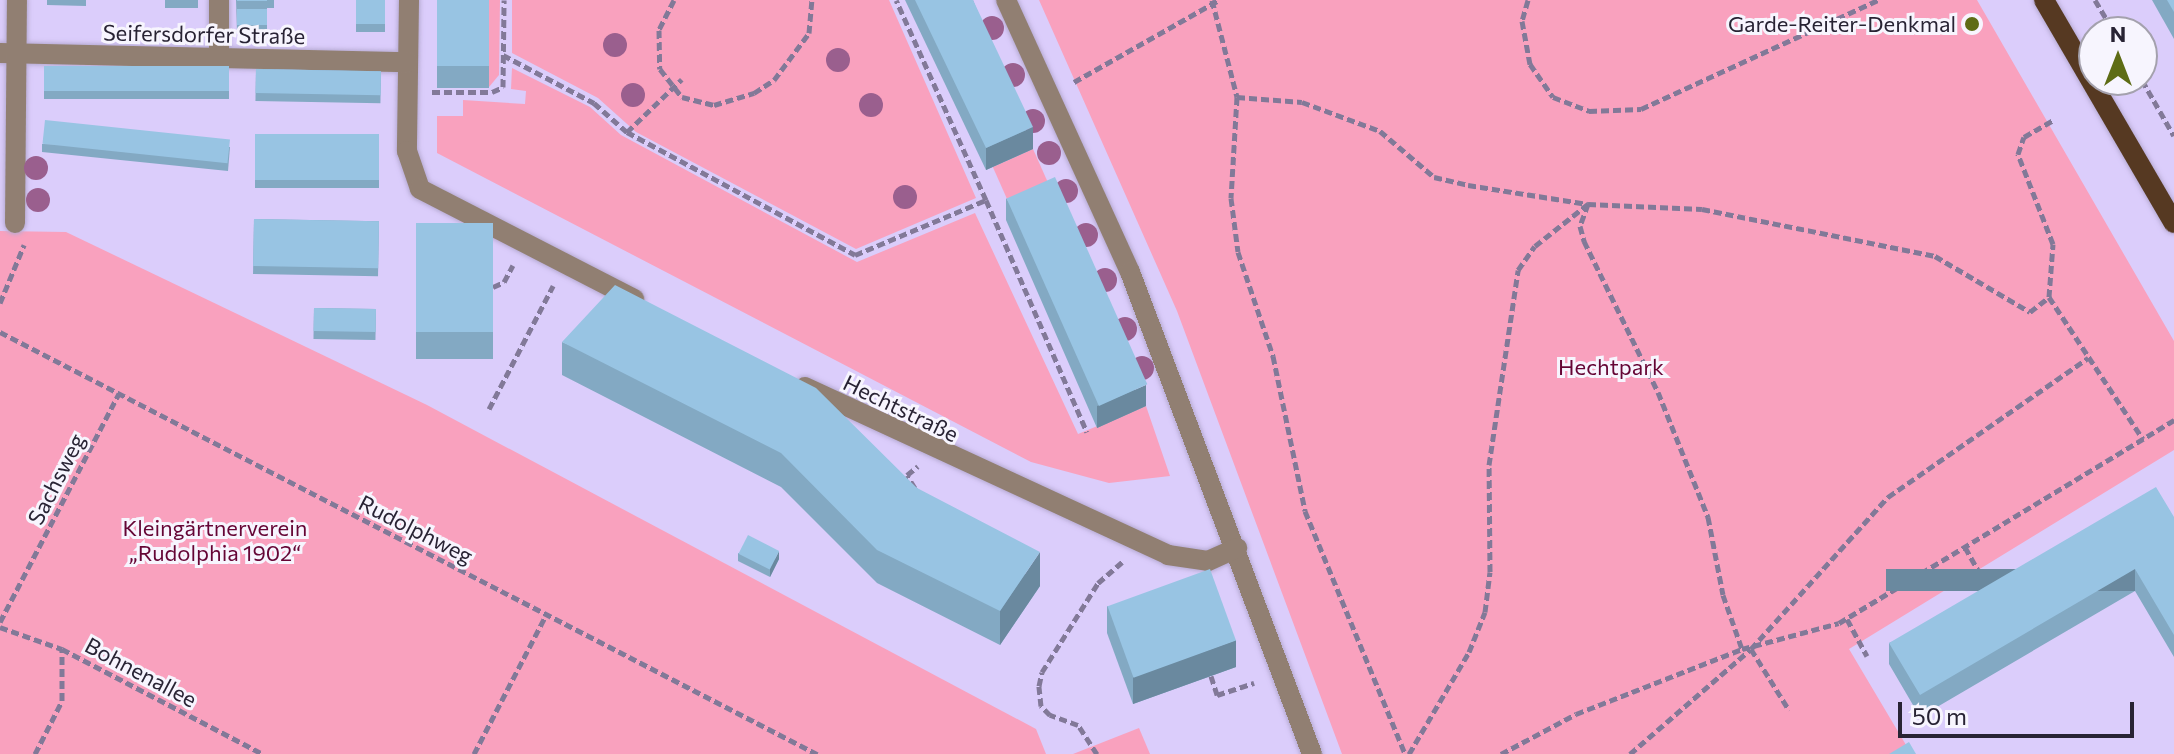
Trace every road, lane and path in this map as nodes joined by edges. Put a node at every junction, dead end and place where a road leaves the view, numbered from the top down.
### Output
1 (17, 0) edge
2 (219, 0) edge
3 (409, 0) edge
4 (504, 0) edge
5 (674, 0) edge
6 (812, 0) edge
7 (896, 0) edge
8 (1006, 0) edge
9 (1528, 0) edge
10 (1878, 0) edge
11 (2044, 0) edge
12 (1215, 1) edge
13 (489, 46) edge
14 (503, 46) junction
15 (8, 53) edge
16 (503, 55) junction
17 (219, 59) junction
18 (408, 62) junction
19 (682, 79) dead end
20 (1074, 82) dead end
21 (671, 89) junction
22 (407, 92) junction
23 (2151, 96) edge
24 (1237, 97) junction
25 (2054, 120) dead end
26 (627, 132) junction
27 (2174, 136) edge
28 (986, 200) junction
29 (1588, 204) junction
30 (2174, 223) edge
31 (22, 227) joint
32 (565, 264) junction
33 (2049, 297) junction
34 (0, 303) edge
35 (652, 308) edge
36 (0, 332) edge
37 (2088, 358) junction
38 (780, 375) edge
39 (119, 393) junction
40 (489, 409) dead end
41 (2174, 420) edge
42 (1087, 432) dead end
43 (2143, 439) junction
44 (936, 452) junction
45 (923, 499) edge
46 (1144, 543) junction
47 (1965, 547) junction
48 (1237, 548) junction
49 (1988, 588) edge
50 (546, 615) junction
51 (1847, 619) junction
52 (0, 624) edge
53 (62, 649) junction
54 (1742, 649) junction
55 (1751, 649) junction
56 (1867, 656) dead end
57 (1211, 676) edge
58 (1254, 683) dead end
59 (1789, 710) dead end
60 (814, 753) edge
61 (35, 754) edge
62 (263, 754) edge
63 (474, 754) edge
64 (1097, 754) edge
65 (1312, 754) edge
66 (1407, 754) edge
67 (1501, 754) edge
68 (1630, 754) edge

1 - 15 street
2 - 17 street
3 - 18 street
4 - 14 path
5 - 21 path
6 - 21 path
7 - 28 path
8 - 48 street
9 - 10 path
11 - 30 main road
12 - 20 path
12 - 24 path
13 - 14 path
14 - 16 path
15 - 17 street, Seifersdorfer Straße
15 - 31 street
16 - 22 path
16 - 26 path
17 - 18 street, Seifersdorfer Straße
18 - 22 street
19 - 21 path
21 - 26 path
22 - 32 street
23 - 27 path
24 - 29 path
24 - 66 path
25 - 33 path
26 - 28 path
28 - 42 path
29 - 33 path
29 - 54 path
29 - 66 path
31 - 34 path
32 - 35 street
32 - 40 path
33 - 37 path
36 - 39 path, Rudolphweg
37 - 43 path
37 - 55 path
38 - 44 street, Hechtstraße
39 - 50 path, Rudolphweg
39 - 52 path, Sachsweg
41 - 43 path
43 - 47 path
44 - 45 path
44 - 46 street, Hechtstraße
46 - 48 street, Hechtstraße
46 - 64 path
47 - 49 path
47 - 51 path
48 - 65 street
50 - 60 path, Rudolphweg
50 - 63 path
51 - 55 path
51 - 56 path
52 - 53 path, Bohnenallee
53 - 61 path
53 - 62 path, Bohnenallee
54 - 55 path
54 - 67 path
55 - 59 path
55 - 68 path
57 - 58 path

